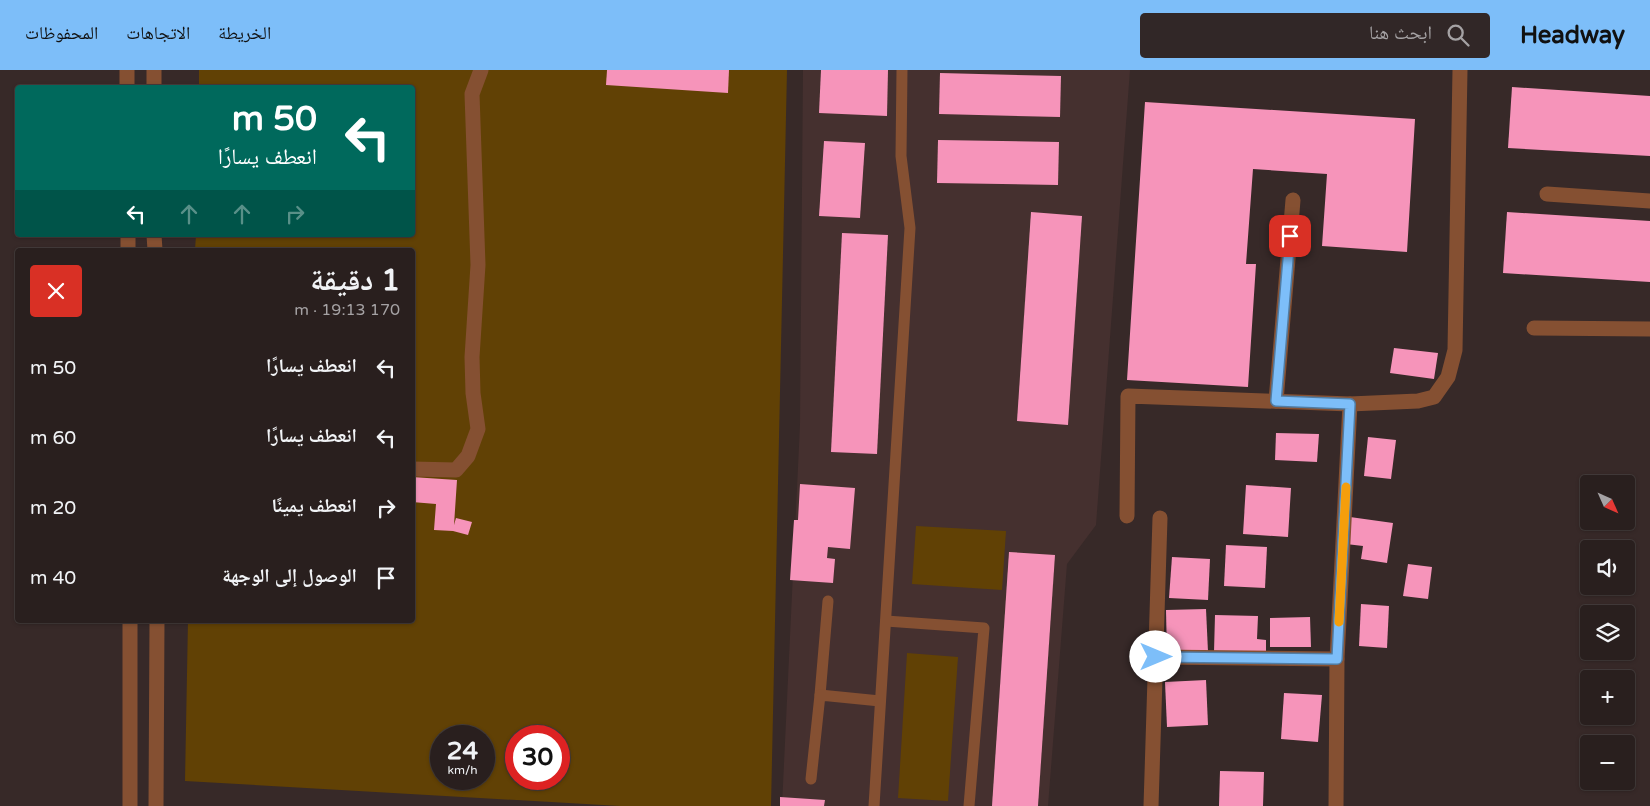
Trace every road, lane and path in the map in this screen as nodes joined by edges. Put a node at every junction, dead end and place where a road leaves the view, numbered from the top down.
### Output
1 (127, 70) edge
2 (154, 70) edge
3 (481, 70) edge
4 (902, 70) edge
5 (1460, 70) edge
6 (127, 85) edge
7 (154, 85) edge
8 (1547, 194) dead end
9 (1293, 200) dead end
10 (1650, 201) edge
11 (1534, 328) dead end
12 (1650, 329) edge
13 (1276, 401) junction
14 (1350, 404) junction
15 (415, 469) edge
16 (1127, 516) dead end
17 (1160, 518) dead end
18 (828, 601) dead end
19 (886, 621) junction
20 (130, 623) edge
21 (157, 623) edge
22 (1156, 657) junction
23 (1337, 659) junction
24 (820, 695) junction
25 (880, 701) junction
26 (811, 779) dead end
27 (130, 806) edge
28 (156, 806) edge
29 (874, 806) edge
30 (968, 806) edge
31 (1151, 806) edge
32 (1336, 806) edge

1 - 6 street
2 - 7 street
3 - 15 street
4 - 19 lane
5 - 14 street
8 - 10 street
9 - 13 street
11 - 12 street
13 - 14 street
13 - 16 street
14 - 23 street
17 - 22 street
18 - 24 lane
19 - 25 lane
19 - 30 lane
20 - 27 street
21 - 28 street
22 - 23 street
22 - 31 street
23 - 32 street
24 - 25 lane
24 - 26 lane
25 - 29 lane

